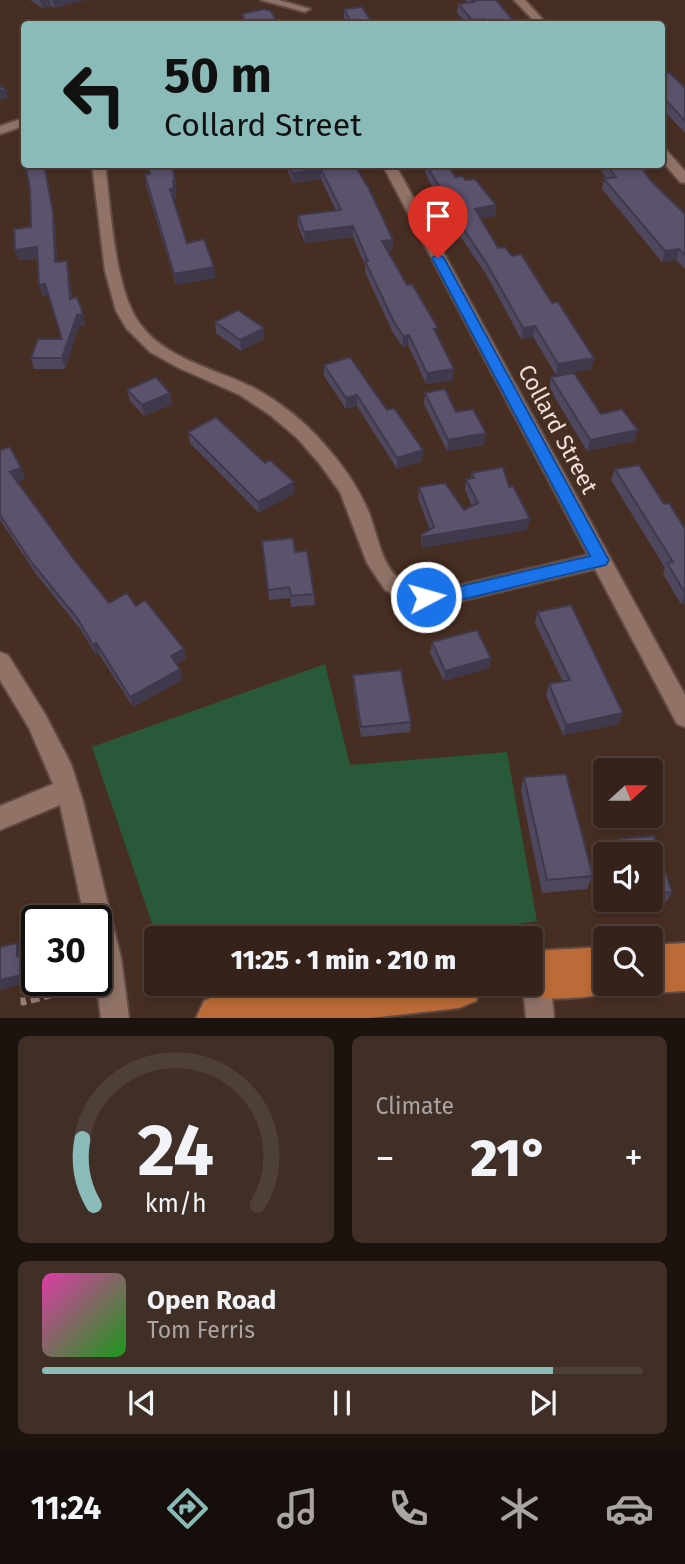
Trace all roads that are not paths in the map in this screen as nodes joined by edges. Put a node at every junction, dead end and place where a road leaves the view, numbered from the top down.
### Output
1 (266, 0) edge
2 (519, 0) edge
3 (305, 9) edge
4 (539, 21) edge
5 (21, 123) edge
6 (0, 130) edge
7 (665, 157) edge
8 (99, 168) edge
9 (390, 168) edge
10 (685, 179) edge
11 (601, 560) junction
12 (0, 661) edge
13 (685, 717) edge
14 (67, 790) junction
15 (0, 818) edge
16 (685, 967) edge
17 (663, 968) edge
18 (593, 974) edge
19 (543, 987) edge
20 (351, 996) edge
21 (115, 1018) edge
22 (221, 1018) edge

1 - 3 street
2 - 4 street
5 - 6 street
7 - 10 street
8 - 11 street
9 - 11 street, Collard Street
11 - 13 street, Collard Street
12 - 14 street
14 - 15 street
14 - 21 street
16 - 17 highway
18 - 19 highway
20 - 22 highway

